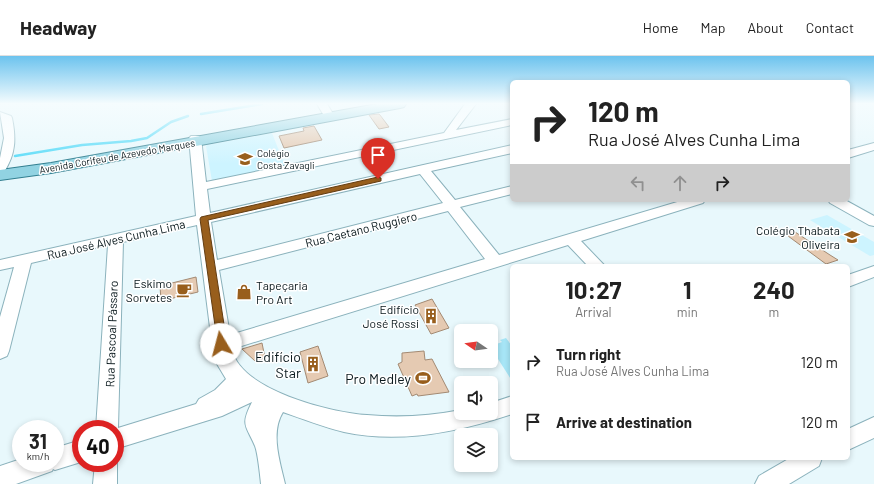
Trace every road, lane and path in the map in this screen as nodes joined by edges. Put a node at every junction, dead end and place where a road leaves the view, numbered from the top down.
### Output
1 (6, 124) edge
2 (270, 124) edge
3 (455, 124) edge
4 (502, 124) edge
5 (450, 134) junction
6 (195, 140) junction
7 (874, 146) edge
8 (510, 149) edge
9 (850, 153) edge
10 (0, 169) edge
11 (423, 169) junction
12 (0, 175) edge
13 (200, 187) junction
14 (510, 191) edge
15 (691, 202) edge
16 (839, 202) edge
17 (452, 206) junction
18 (204, 219) junction
19 (874, 222) edge
20 (116, 238) junction
21 (571, 239) junction
22 (24, 260) junction
23 (495, 261) junction
24 (595, 264) edge
25 (0, 265) edge
26 (210, 267) junction
27 (874, 271) edge
28 (850, 280) edge
29 (221, 344) junction
30 (0, 351) edge
31 (259, 396) junction
32 (510, 406) edge
33 (498, 410) edge
34 (188, 416) junction
35 (107, 420) edge
36 (457, 420) edge
37 (874, 427) edge
38 (124, 436) edge
39 (850, 439) edge
40 (808, 460) edge
41 (18, 472) edge
42 (106, 472) edge
43 (0, 478) edge
44 (105, 484) edge
45 (273, 484) edge
46 (767, 484) edge

1 - 10 street
2 - 6 main road, Avenida Corifeu de Azevedo Marques
3 - 5 street
4 - 5 street
5 - 13 street
6 - 10 main road, Avenida Corifeu de Azevedo Marques
6 - 12 main road, Avenida Corifeu de Azevedo Marques
6 - 13 street
7 - 9 street
8 - 11 street, Rua José Alves Cunha Lima
11 - 17 street
11 - 18 street, Rua José Alves Cunha Lima
13 - 18 street
14 - 17 street, Rua Caetano Ruggiero
15 - 21 street
16 - 19 street
17 - 23 street
17 - 26 street, Rua Caetano Ruggiero
18 - 20 street, Rua José Alves Cunha Lima
18 - 26 street
20 - 22 street, Rua José Alves Cunha Lima
20 - 35 street, Rua Pascoal Pássaro
21 - 23 street
21 - 24 street
22 - 25 street, Rua José Alves Cunha Lima
22 - 30 street
23 - 29 street
26 - 29 street
27 - 28 street
29 - 31 street
31 - 34 street
31 - 34 street
31 - 36 street
31 - 45 street
32 - 33 street
34 - 38 street
37 - 39 street
40 - 46 street
41 - 43 street
42 - 44 street

